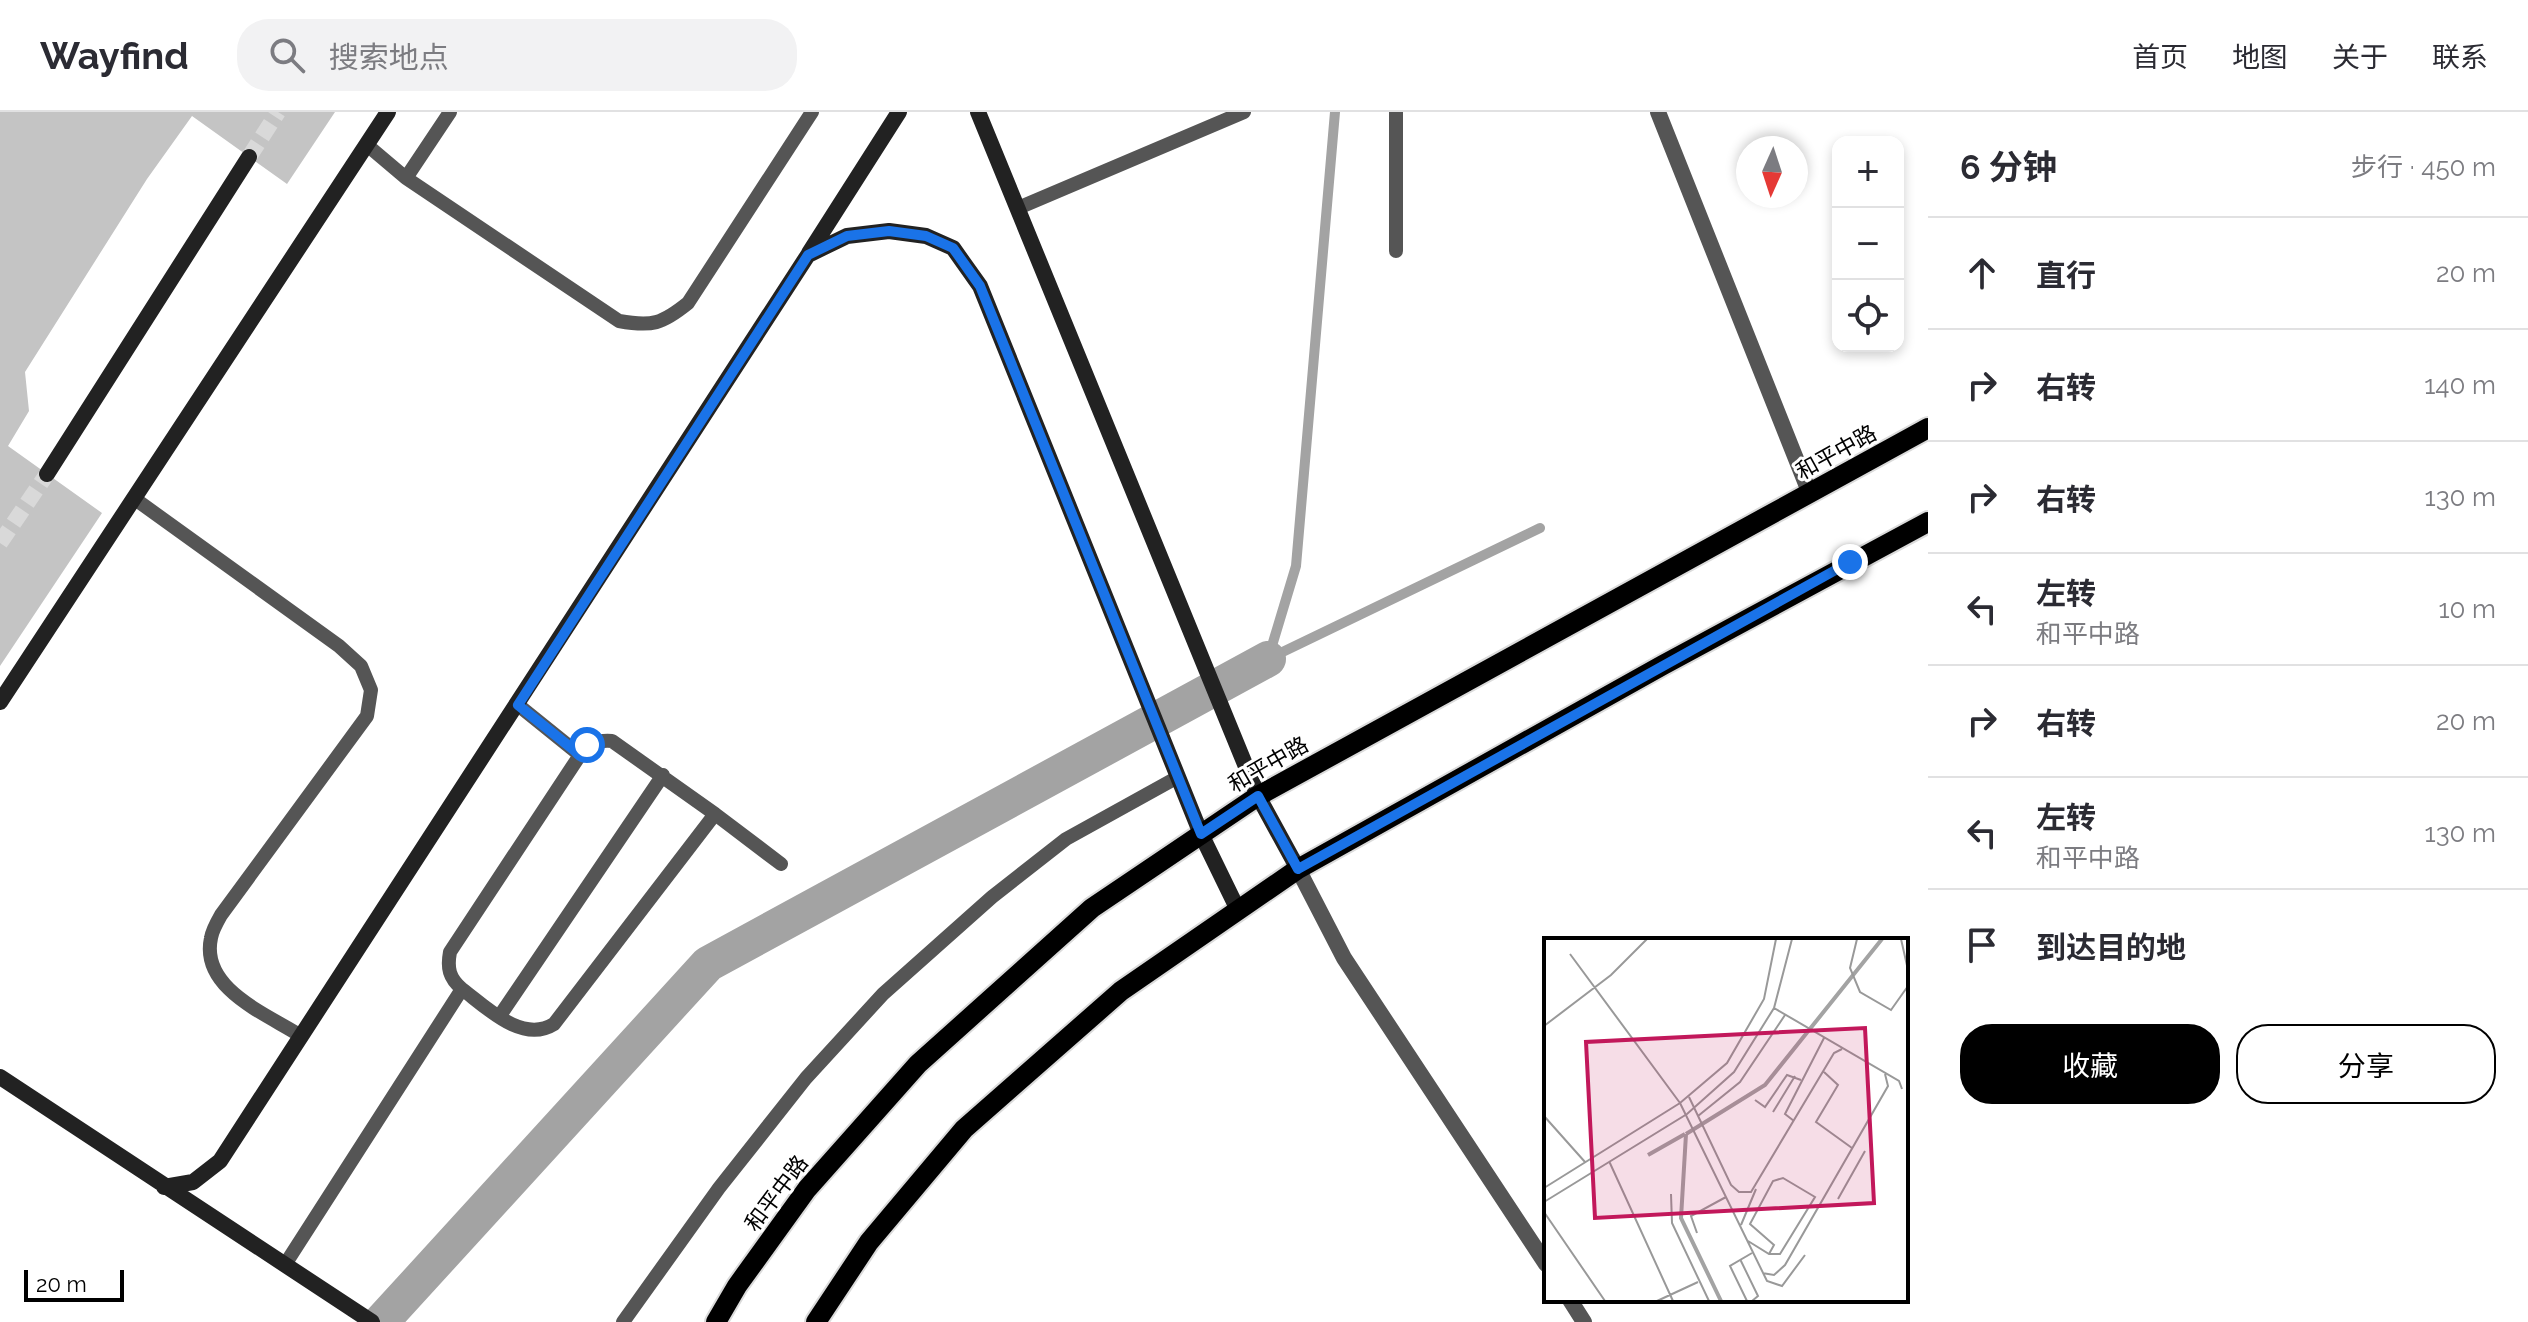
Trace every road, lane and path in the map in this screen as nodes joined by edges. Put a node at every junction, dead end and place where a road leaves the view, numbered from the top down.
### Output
1 (388, 112) edge
2 (450, 112) edge
3 (812, 112) edge
4 (899, 112) edge
5 (978, 112) edge
6 (1244, 112) edge
7 (1396, 112) edge
8 (1658, 112) edge
9 (367, 145) junction
10 (249, 157) tunnel mouth
11 (406, 178) junction
12 (1018, 208) junction
13 (1396, 251) dead end
14 (808, 255) junction
15 (1928, 428) edge
16 (47, 474) tunnel mouth
17 (1810, 494) junction
18 (135, 499) junction
19 (1928, 522) edge
20 (0, 702) edge
21 (518, 705) junction
22 (580, 755) junction
23 (663, 775) junction
24 (1178, 777) junction
25 (1258, 796) junction
26 (715, 814) junction
27 (1201, 834) junction
28 (781, 864) dead end
29 (1298, 869) junction
30 (1238, 910) junction
31 (462, 989) junction
32 (499, 1017) junction
33 (301, 1036) junction
34 (0, 1077) edge
35 (164, 1187) junction
36 (1544, 1261) edge
37 (286, 1263) junction
38 (1571, 1302) edge
39 (372, 1322) edge
40 (623, 1322) edge
41 (716, 1322) edge
42 (816, 1322) edge
43 (1584, 1322) edge

1 - 9 main road
2 - 11 lane
3 - 11 lane
4 - 14 main road
5 - 12 main road
6 - 12 lane
7 - 13 lane
8 - 17 street
9 - 11 lane
9 - 18 main road
10 - 16 main road
12 - 25 main road
14 - 21 main road
14 - 24 main road
15 - 17 main road, 和平中路
17 - 25 main road, 和平中路
18 - 20 main road
18 - 33 lane
19 - 29 main road
21 - 22 lane
21 - 33 main road
22 - 23 lane
22 - 31 lane
23 - 26 lane
23 - 32 lane
24 - 27 main road
24 - 40 lane
25 - 27 main road, 和平中路
25 - 29 main road
26 - 28 lane
26 - 32 lane
27 - 30 main road
27 - 41 main road, 和平中路
29 - 30 main road
29 - 36 street
30 - 42 main road
31 - 32 lane
31 - 37 lane
33 - 35 main road
34 - 35 main road
35 - 37 main road
37 - 39 main road
38 - 43 street

